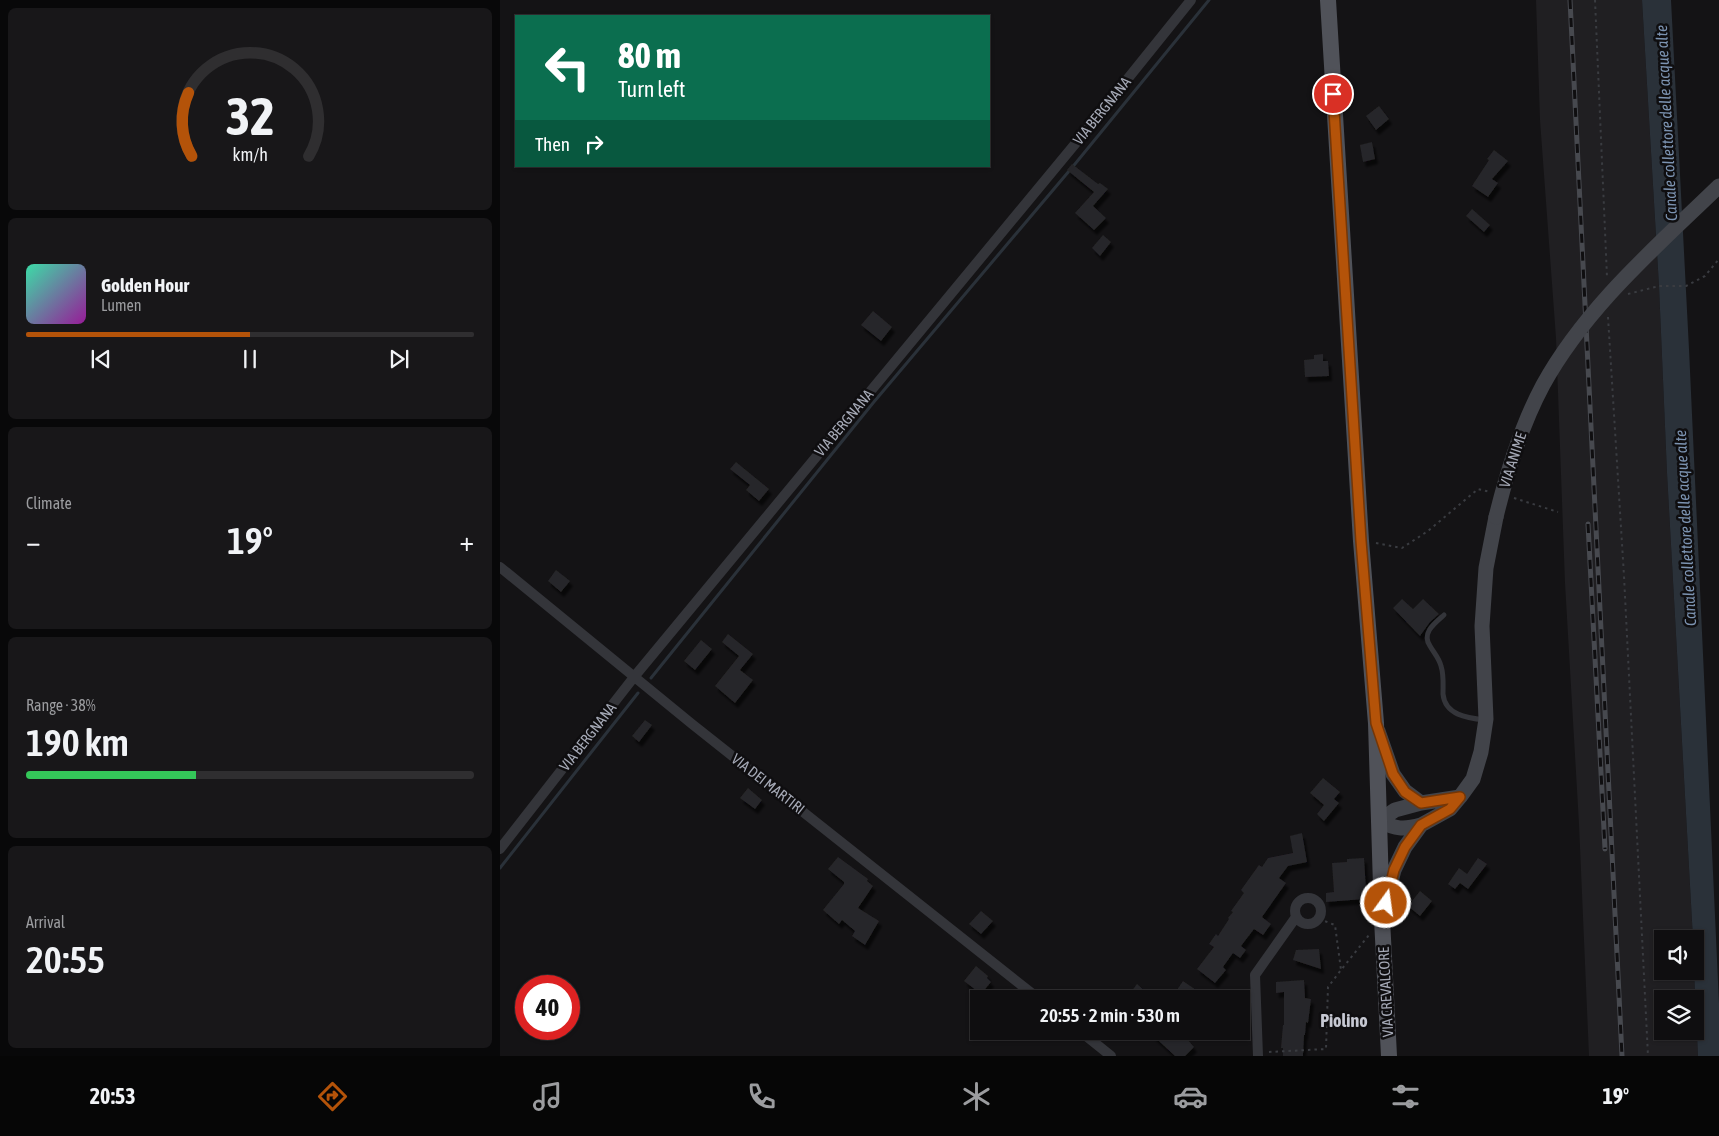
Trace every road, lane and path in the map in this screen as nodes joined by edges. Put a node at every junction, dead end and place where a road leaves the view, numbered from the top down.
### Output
1 (1191, 0) edge
2 (1328, 0) edge
3 (1595, 0) edge
4 (1719, 186) edge
5 (1719, 259) edge
6 (1607, 280) dead end
7 (1624, 295) dead end
8 (1608, 309) dead end
9 (1496, 494) dead end
10 (1514, 498) dead end
11 (1558, 512) dead end
12 (1361, 541) junction
13 (500, 567) edge
14 (1444, 615) dead end
15 (634, 678) junction
16 (1486, 720) junction
17 (1376, 723) junction
18 (1460, 797) junction
19 (1421, 803) junction
20 (1379, 820) junction
21 (1421, 825) junction
22 (500, 849) edge
23 (1296, 917) junction
24 (1318, 919) junction
25 (1382, 919) junction
26 (1341, 970) junction
27 (1028, 990) edge
28 (1091, 1040) edge
29 (1258, 1054) edge
30 (1111, 1056) edge
31 (1389, 1056) edge
32 (1648, 1056) edge

1 - 15 street, VIA BERGNANA
2 - 12 main road, VIA CREVALCORE
3 - 6 path
4 - 16 street, VIA ANIME, bridge
5 - 7 path
8 - 32 path
9 - 12 path
10 - 11 path
12 - 17 main road, VIA CREVALCORE
13 - 15 street, VIA DEI MARTIRI
14 - 16 lane
15 - 22 street, VIA BERGNANA
15 - 27 street, VIA DEI MARTIRI
16 - 18 street, VIA ANIME
17 - 19 street
17 - 20 main road, VIA CREVALCORE
18 - 19 street
18 - 21 street, VIA ANIME
19 - 20 street
20 - 21 street
20 - 25 main road, VIA CREVALCORE
21 - 25 street
23 - 24 street
23 - 24 street
23 - 29 street
24 - 26 path
25 - 26 path
25 - 31 main road, VIA CREVALCORE
26 - 29 path
28 - 30 street

